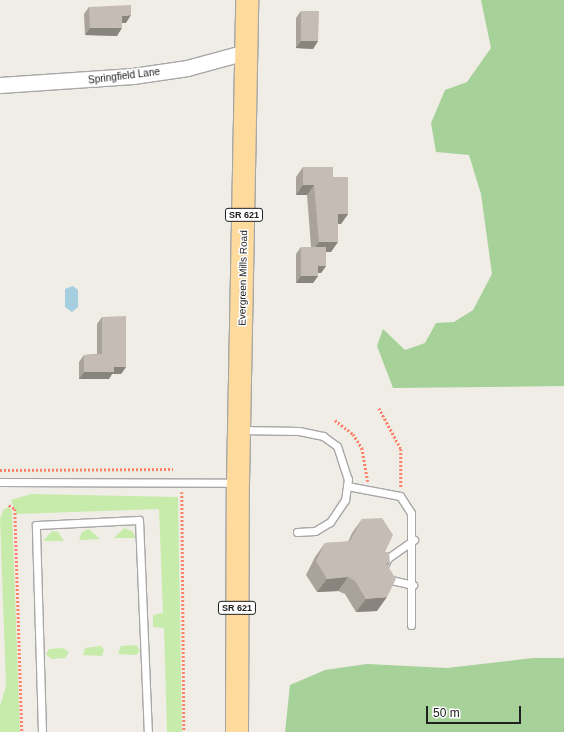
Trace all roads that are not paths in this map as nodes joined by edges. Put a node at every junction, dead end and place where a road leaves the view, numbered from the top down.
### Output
1 (247, 0) edge
2 (246, 52) junction
3 (0, 85) edge
4 (240, 430) junction
5 (0, 482) edge
6 (238, 483) junction
7 (347, 486) junction
8 (297, 532) dead end
9 (414, 540) junction
10 (413, 584) junction
11 (410, 625) dead end
12 (42, 732) edge
13 (148, 732) edge
14 (237, 732) edge

1 - 2 main road, Evergreen Mills Road / SR 621
2 - 3 street, Springfield Lane
2 - 4 main road, Evergreen Mills Road / SR 621
4 - 6 main road, Evergreen Mills Road / SR 621
4 - 7 lane
5 - 6 lane
6 - 14 main road, SR 621
7 - 8 lane
7 - 9 lane
9 - 10 lane
9 - 10 lane
10 - 11 lane
12 - 13 lane

